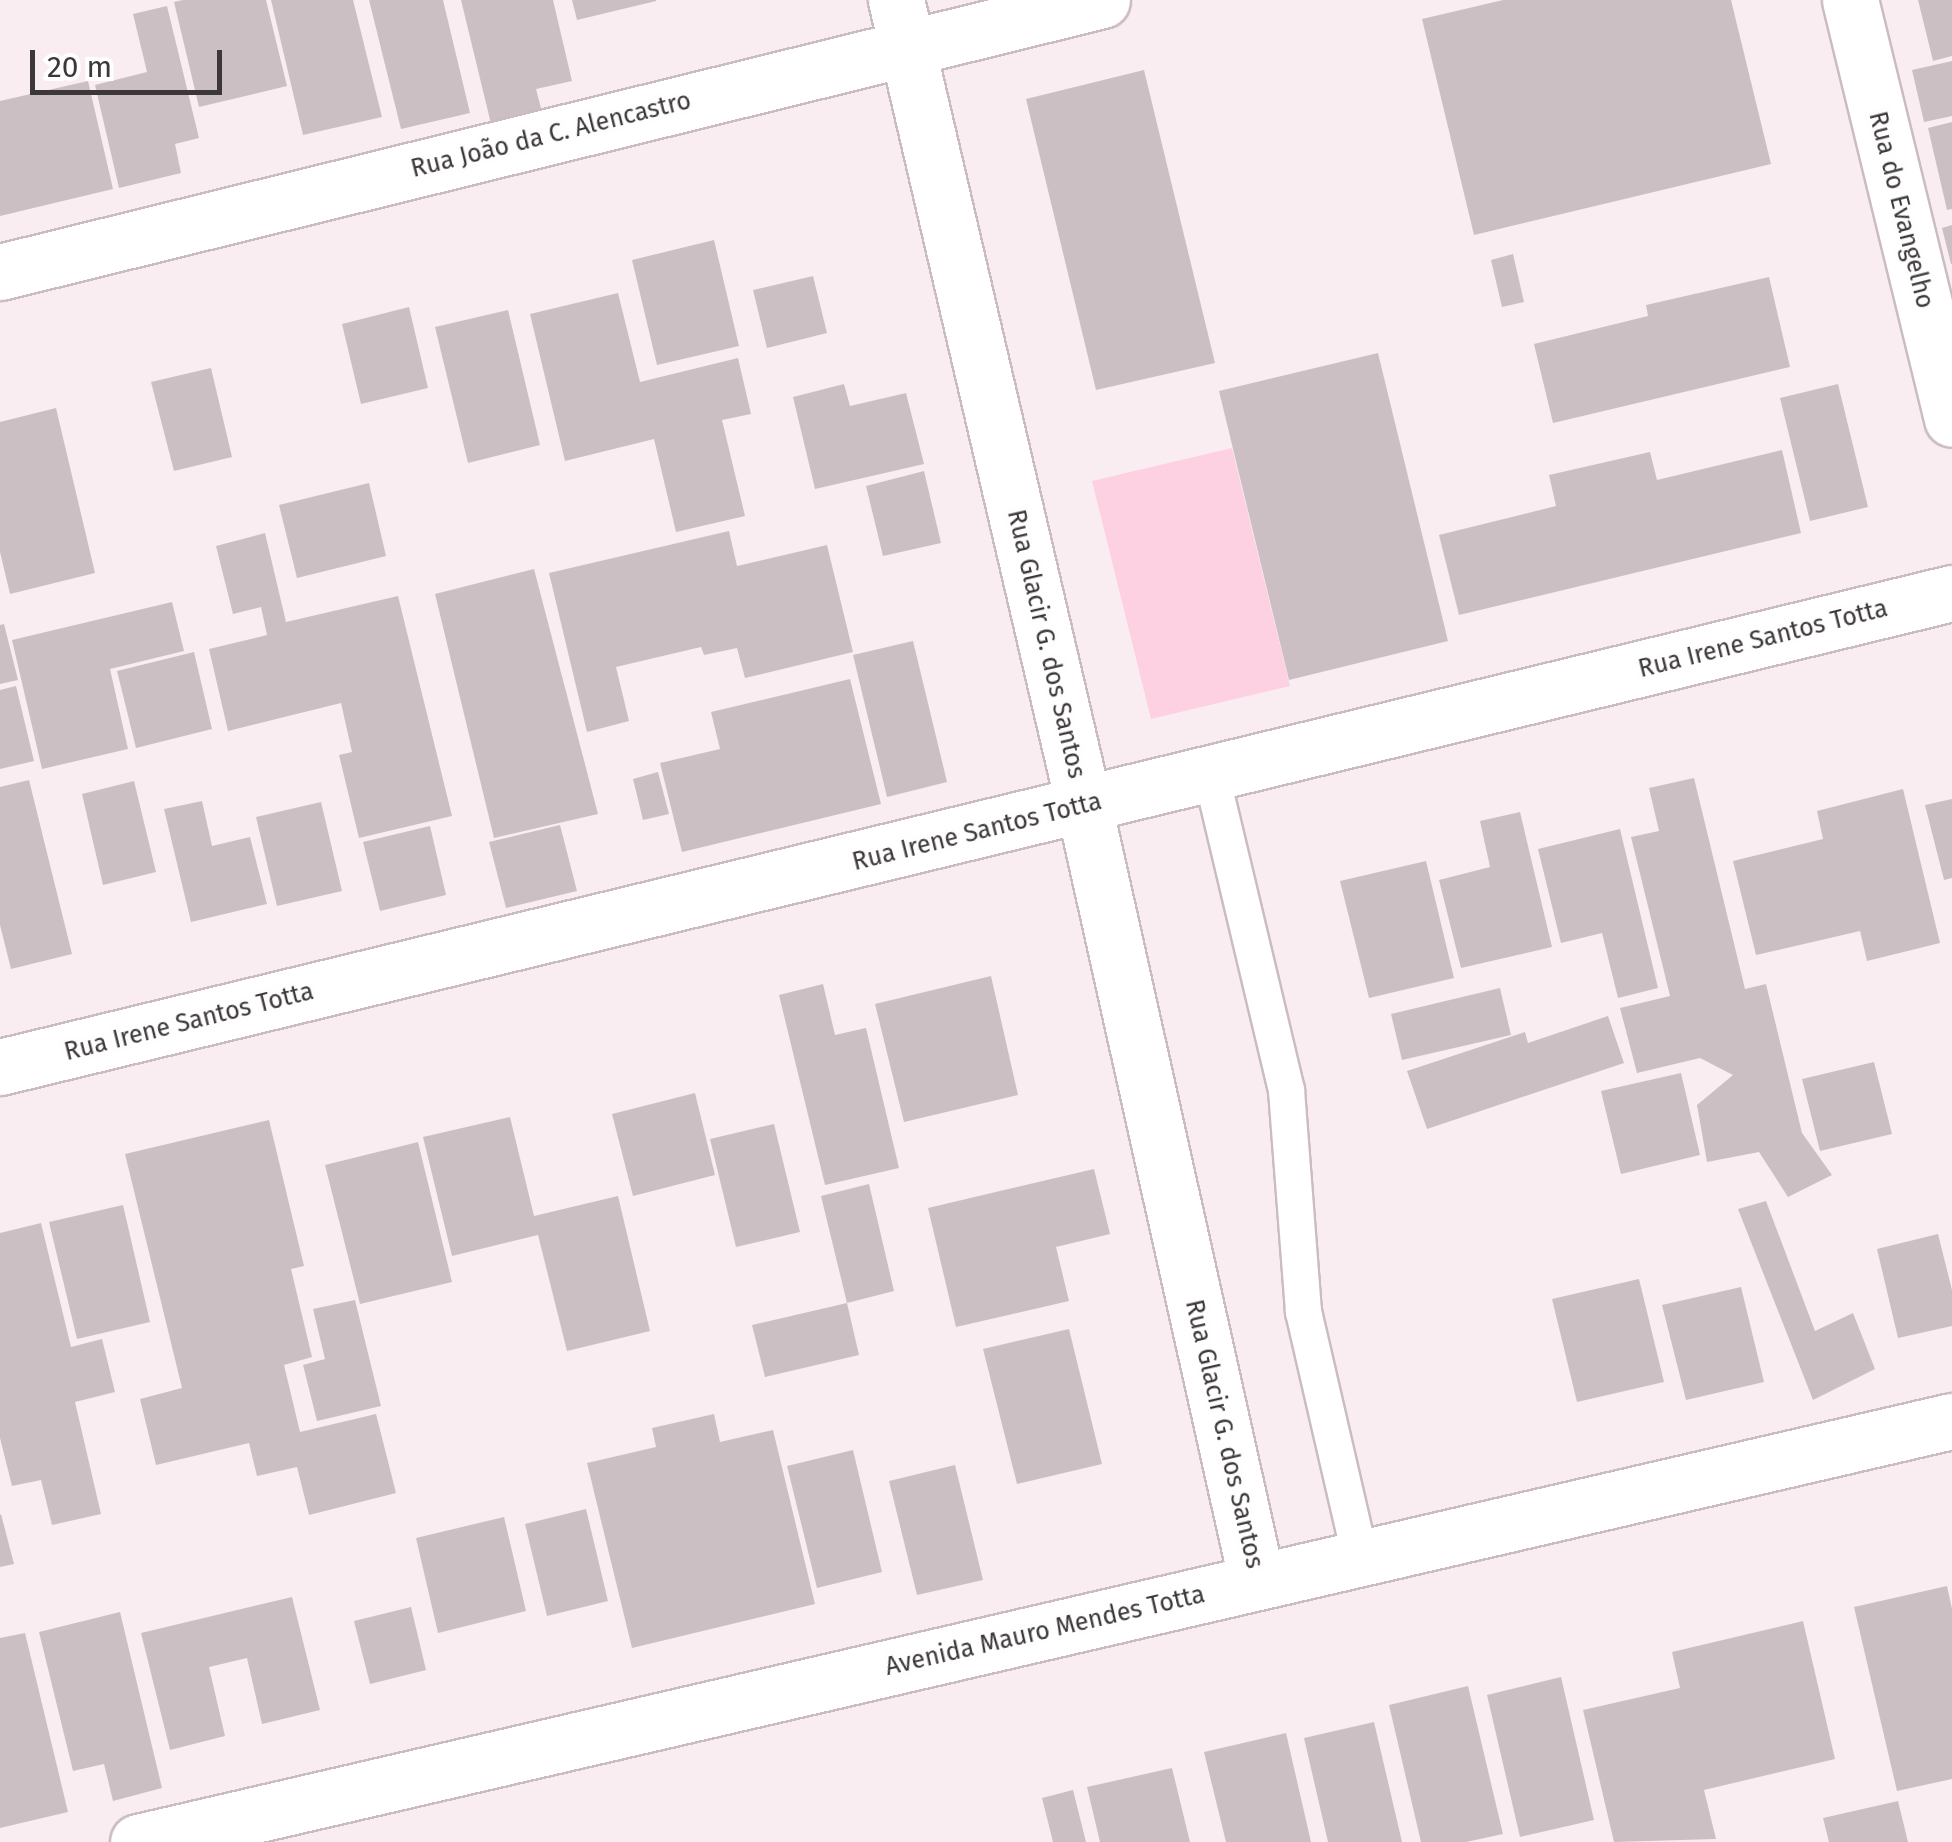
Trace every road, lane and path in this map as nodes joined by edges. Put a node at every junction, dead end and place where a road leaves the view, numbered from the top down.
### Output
1 (1102, 0) edge
2 (1850, 0) edge
3 (902, 23) edge
4 (0, 272) edge
5 (1952, 419) edge
6 (1952, 593) edge
7 (1211, 776) junction
8 (1084, 806) junction
9 (0, 1067) edge
10 (1952, 1421) edge
11 (1360, 1558) junction
12 (1257, 1582) junction
13 (138, 1842) edge

1 - 3 street, Rua João da C. Alencastro
2 - 5 street, Rua do Evangelho
3 - 4 street, Rua João da C. Alencastro
3 - 8 street, Rua Glacir G. dos Santos
6 - 7 street, Rua Irene Santos Totta
7 - 8 street, Rua Irene Santos Totta
7 - 11 lane
8 - 9 street, Rua Irene Santos Totta
8 - 12 street, Rua Glacir G. dos Santos
10 - 11 street, Avenida Mauro Mendes Totta
11 - 12 street, Avenida Mauro Mendes Totta
12 - 13 street, Avenida Mauro Mendes Totta

